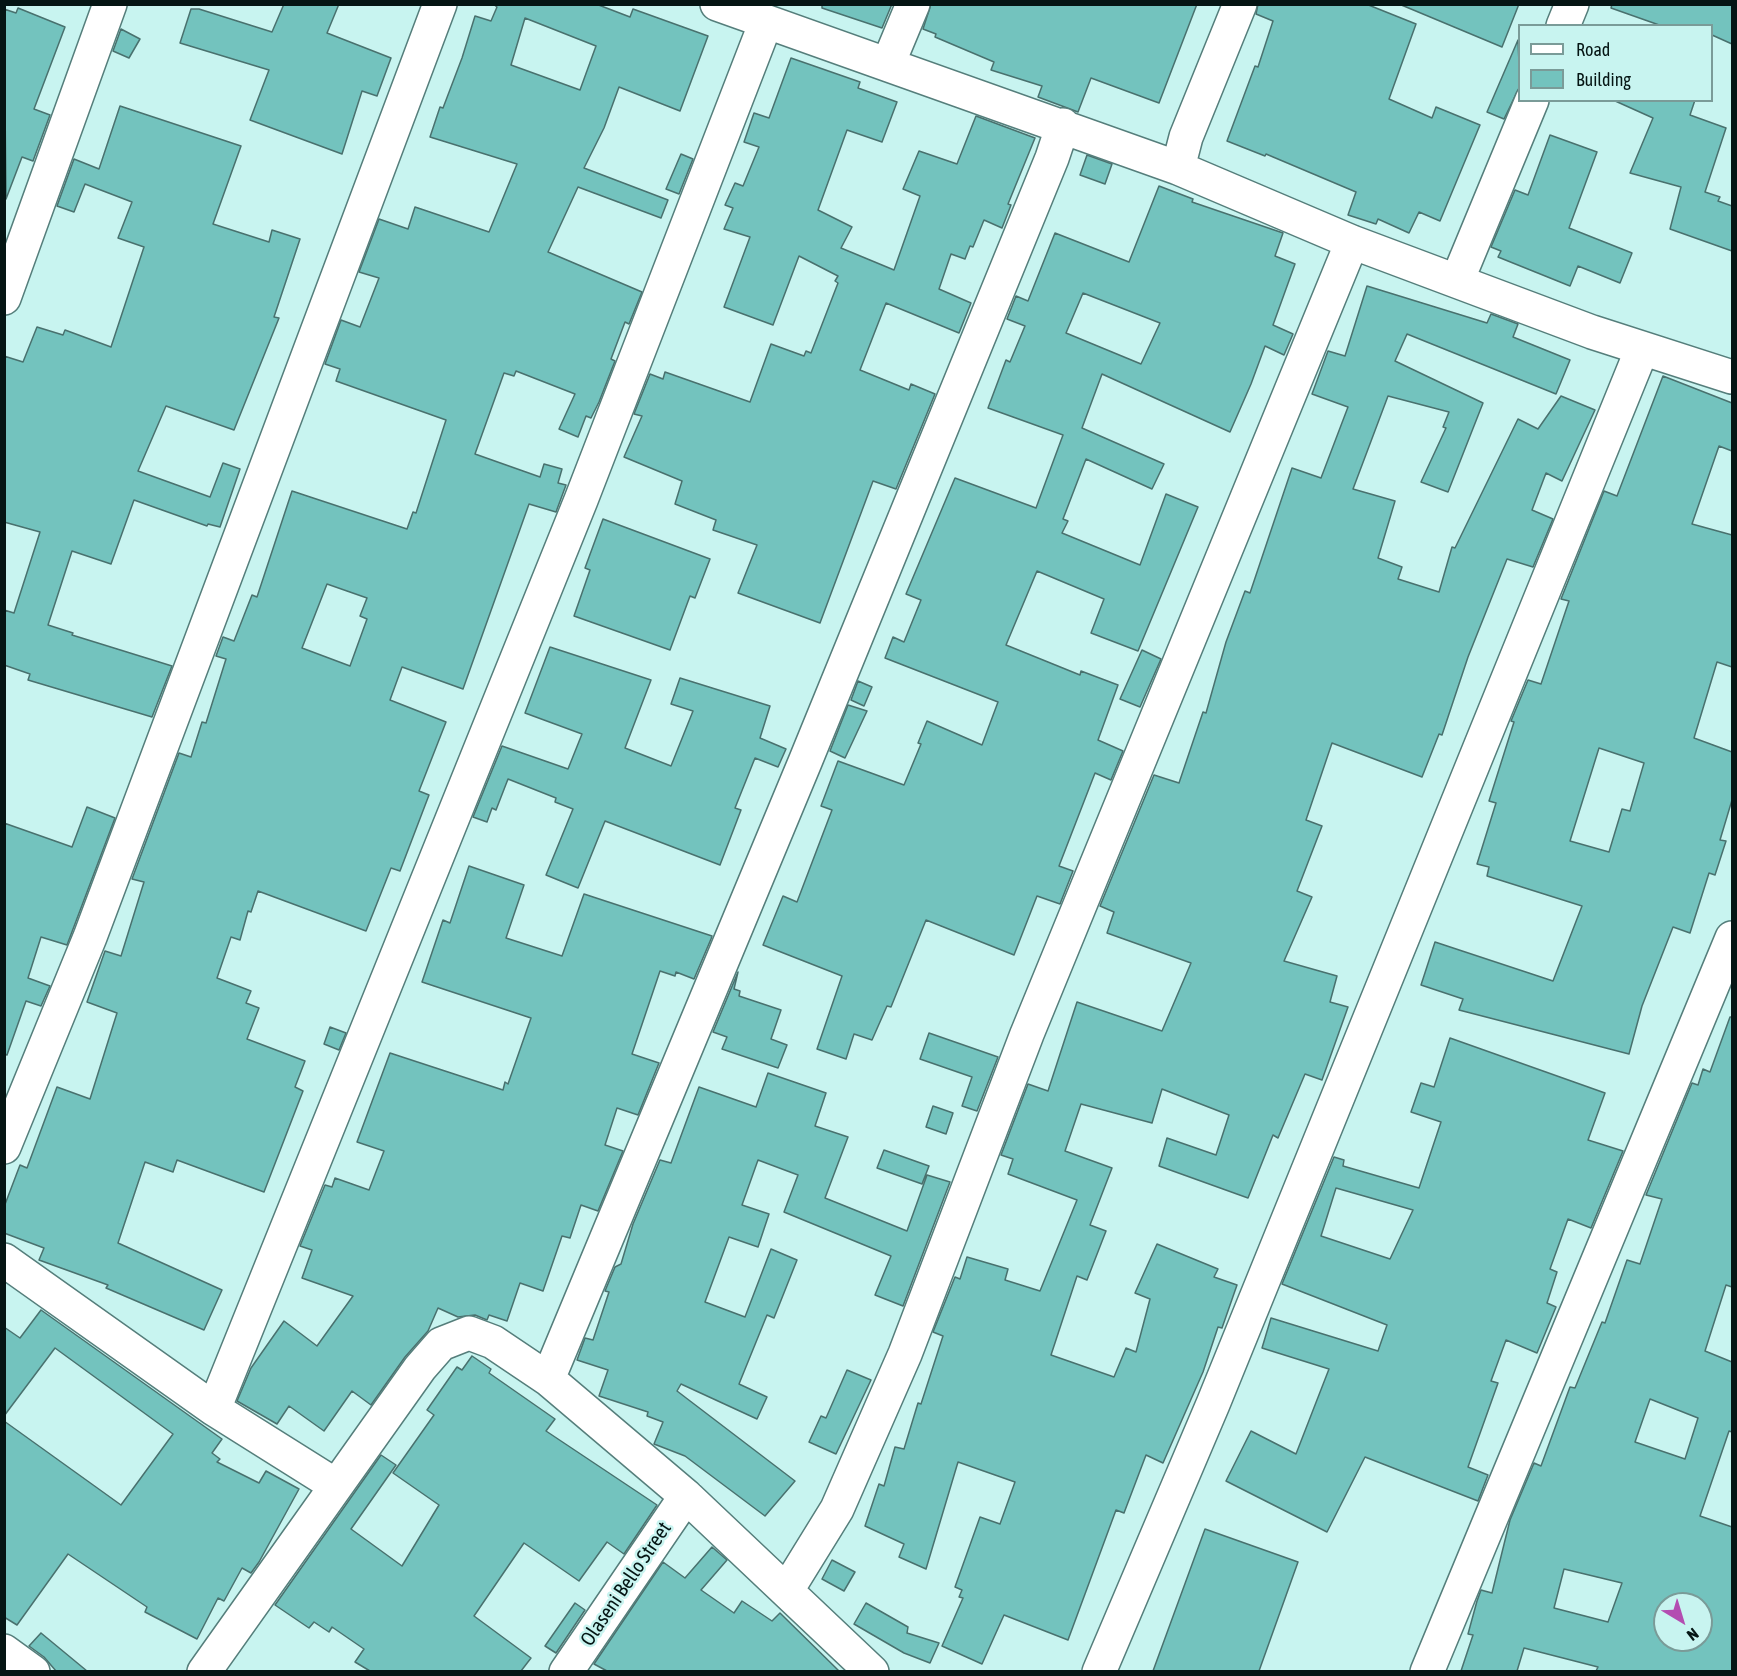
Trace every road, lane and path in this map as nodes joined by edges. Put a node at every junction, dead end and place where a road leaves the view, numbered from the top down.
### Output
1 (110, 4) edge
2 (440, 4) edge
3 (717, 4) edge
4 (913, 4) edge
5 (1240, 4) edge
6 (1572, 4) edge
7 (766, 22) junction
8 (1564, 24) edge
9 (888, 64) junction
10 (1531, 102) edge
11 (1063, 125) junction
12 (1178, 168) junction
13 (1352, 242) junction
14 (1457, 281) junction
15 (4, 298) edge
16 (1642, 349) junction
17 (1732, 377) edge
18 (1732, 938) edge
19 (4, 1147) edge
20 (4, 1260) edge
21 (548, 1379) junction
22 (214, 1409) junction
23 (335, 1485) junction
24 (686, 1496) junction
25 (787, 1590) junction
26 (4, 1651) edge
27 (33, 1671) edge
28 (204, 1671) edge
29 (566, 1671) edge
30 (872, 1671) edge
31 (1099, 1671) edge
32 (1427, 1671) edge

1 - 15 street
2 - 19 street
3 - 7 street
4 - 9 street
5 - 12 street
6 - 8 street
7 - 9 street
7 - 22 street
9 - 11 street
10 - 14 street
11 - 12 street
11 - 21 street
12 - 13 street
13 - 14 street
13 - 25 street
14 - 16 street
16 - 17 street
16 - 31 street
18 - 32 street
20 - 22 street
21 - 23 street
21 - 24 street
22 - 23 street
23 - 28 street
24 - 25 street
24 - 29 street, Olaseni Bello Street
25 - 30 street
26 - 27 street

